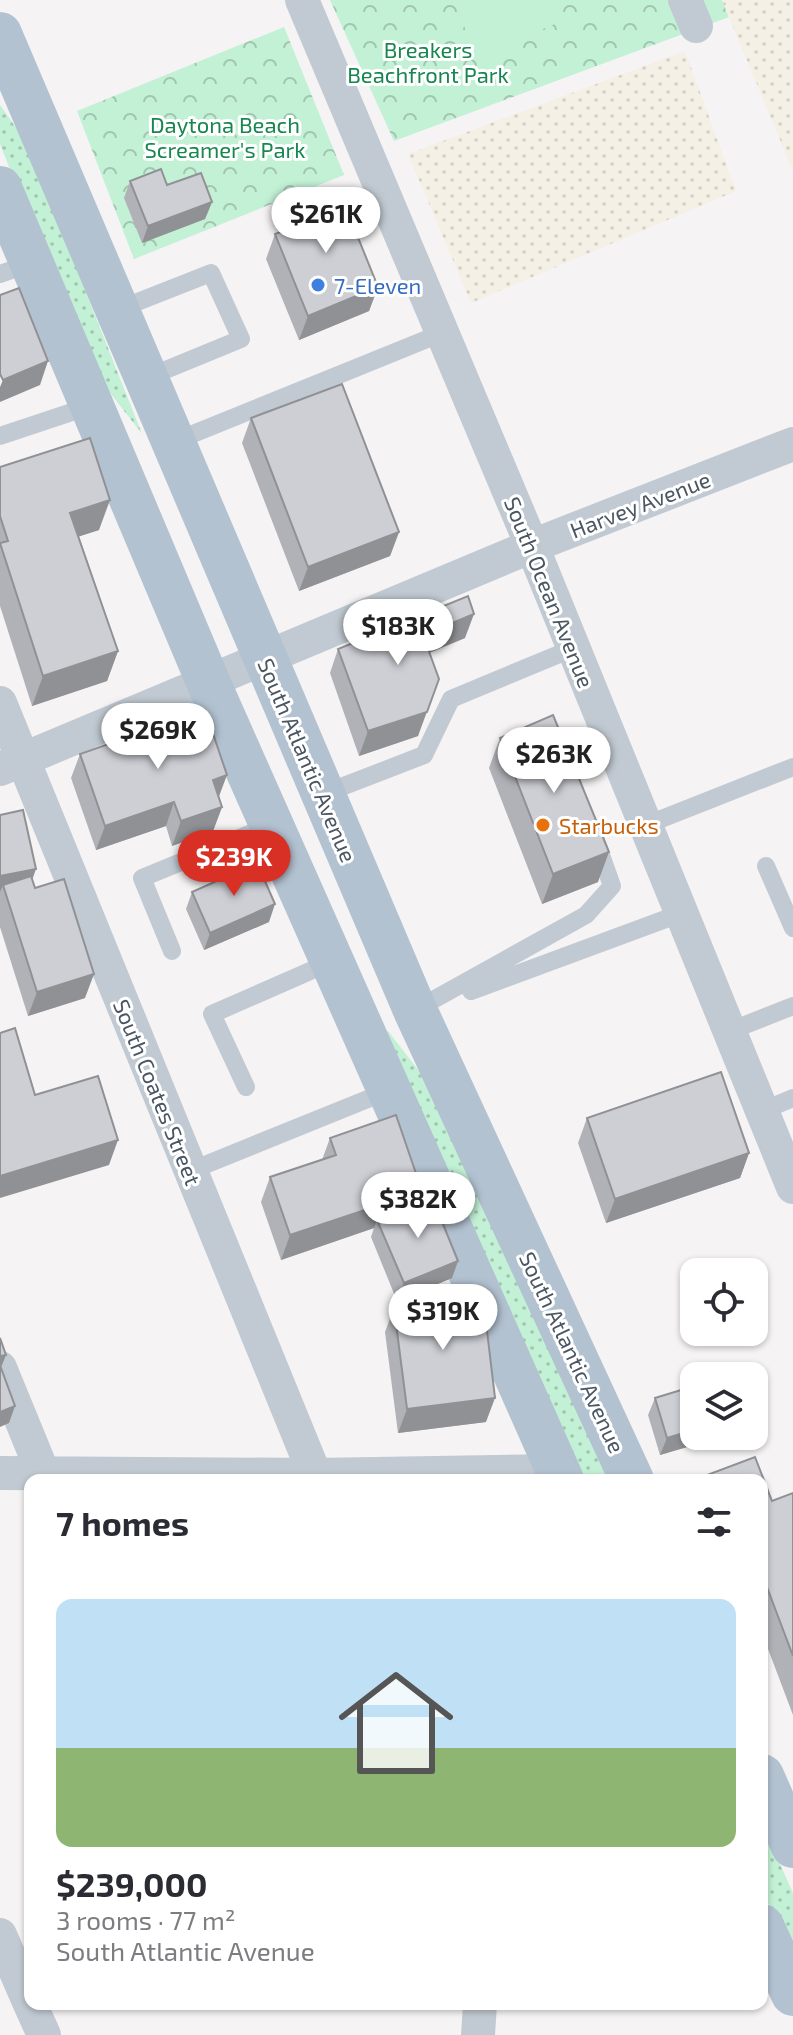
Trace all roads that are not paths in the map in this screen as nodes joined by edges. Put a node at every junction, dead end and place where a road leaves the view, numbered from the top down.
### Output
1 (302, 0) edge
2 (0, 34) edge
3 (0, 188) edge
4 (16, 268) edge
5 (117, 310) junction
6 (442, 333) junction
7 (145, 378) junction
8 (90, 406) junction
9 (0, 436) edge
10 (173, 442) junction
11 (793, 444) edge
12 (532, 546) junction
13 (574, 648) junction
14 (265, 660) junction
15 (209, 684) junction
16 (0, 703) edge
17 (610, 736) junction
18 (11, 765) edge
19 (793, 767) edge
20 (323, 794) junction
21 (578, 798) edge
22 (588, 822) edge
23 (271, 825) junction
24 (646, 825) junction
25 (766, 866) dead end
26 (682, 913) junction
27 (793, 928) edge
28 (172, 951) dead end
29 (333, 961) junction
30 (793, 1006) edge
31 (415, 1010) junction
32 (730, 1031) junction
33 (246, 1087) dead end
34 (390, 1090) junction
35 (778, 1104) edge
36 (786, 1151) edge
37 (190, 1171) junction
38 (793, 1187) edge
39 (0, 1368) edge
40 (0, 1473) edge
41 (43, 1473) junction
42 (98, 1474) edge
43 (314, 1474) edge
44 (559, 1474) edge
45 (629, 1474) edge
46 (768, 1790) edge
47 (793, 1846) edge
48 (24, 1931) edge
49 (0, 1933) edge
50 (768, 1941) edge
51 (24, 1990) edge
52 (793, 1994) edge
53 (33, 2010) edge
54 (480, 2010) edge
55 (44, 2035) edge
56 (478, 2035) edge

1 - 6 street, South Ocean Avenue
2 - 5 main road, South Atlantic Avenue
3 - 4 main road
4 - 8 main road
5 - 7 main road, South Atlantic Avenue
5 - 7 lane
6 - 10 lane
6 - 12 street, South Ocean Avenue
7 - 10 main road, South Atlantic Avenue
8 - 9 lane
8 - 15 main road
10 - 14 main road, South Atlantic Avenue
11 - 12 street, Harvey Avenue
12 - 13 street, South Ocean Avenue
12 - 14 street, Harvey Avenue
13 - 17 street, South Ocean Avenue
13 - 20 lane
14 - 15 street, Harvey Avenue
14 - 20 main road, South Atlantic Avenue
15 - 18 street, Harvey Avenue
15 - 23 main road
16 - 18 street, South Coates Street
17 - 21 lane
17 - 24 street, South Ocean Avenue
18 - 37 street, South Coates Street
19 - 24 lane
20 - 31 main road, South Atlantic Avenue
22 - 31 lane
23 - 28 lane
23 - 29 main road
24 - 26 street, South Ocean Avenue
25 - 27 lane
26 - 31 lane
26 - 32 street, South Ocean Avenue
29 - 33 lane
29 - 34 main road
30 - 32 lane
31 - 45 main road, South Atlantic Avenue
32 - 35 street, South Ocean Avenue
34 - 37 lane
34 - 44 main road
35 - 36 street, South Ocean Avenue
36 - 38 street, South Ocean Avenue
37 - 43 street, South Coates Street
39 - 41 street
40 - 41 street
41 - 42 street
46 - 47 main road
48 - 49 street
49 - 51 street
50 - 52 main road
53 - 55 street
54 - 56 street

